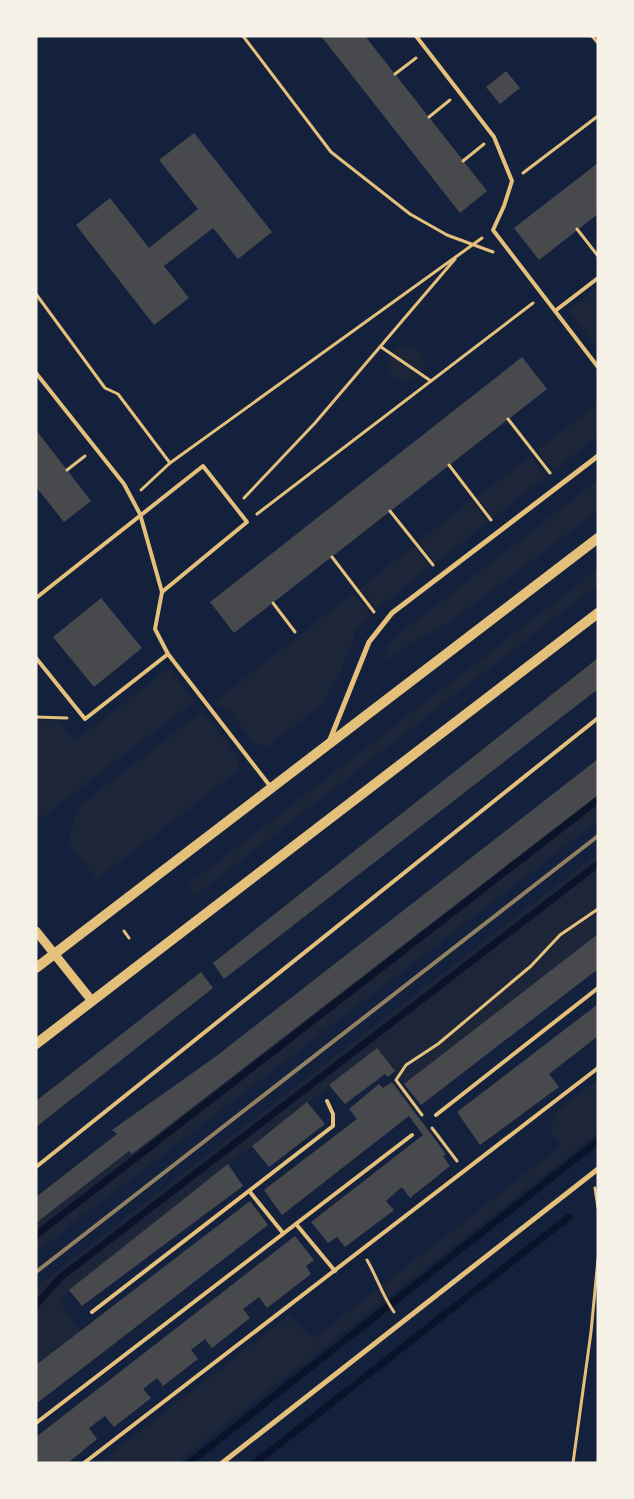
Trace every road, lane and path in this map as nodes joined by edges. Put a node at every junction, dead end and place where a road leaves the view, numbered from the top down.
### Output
1 (244, 36) edge
2 (416, 36) edge
3 (592, 36) edge
4 (598, 42) edge
5 (426, 50) junction
6 (395, 74) dead end
7 (460, 93) junction
8 (598, 116) edge
9 (429, 117) dead end
10 (494, 137) junction
11 (463, 161) dead end
12 (512, 181) junction
13 (492, 230) junction
14 (578, 230) dead end
15 (472, 245) junction
16 (459, 255) junction
17 (598, 256) edge
18 (515, 259) junction
19 (598, 278) edge
20 (36, 294) edge
21 (543, 296) junction
22 (555, 311) junction
23 (380, 347) junction
24 (598, 367) edge
25 (36, 372) edge
26 (431, 381) junction
27 (508, 419) dead end
28 (95, 448) junction
29 (598, 456) edge
30 (170, 463) junction
31 (449, 465) dead end
32 (67, 470) dead end
33 (550, 473) dead end
34 (132, 498) junction
35 (236, 507) junction
36 (390, 511) dead end
37 (140, 514) junction
38 (491, 520) dead end
39 (247, 522) junction
40 (598, 538) edge
41 (332, 557) dead end
42 (433, 565) dead end
43 (162, 592) junction
44 (36, 598) edge
45 (273, 603) dead end
46 (374, 612) dead end
47 (598, 613) edge
48 (295, 632) dead end
49 (168, 654) junction
50 (36, 658) edge
51 (36, 717) edge
52 (598, 718) edge
53 (85, 719) junction
54 (328, 745) junction
55 (272, 788) junction
56 (598, 909) edge
57 (36, 931) edge
58 (124, 931) dead end
59 (130, 938) dead end
60 (54, 954) junction
61 (36, 968) edge
62 (598, 988) edge
63 (92, 1001) junction
64 (36, 1044) edge
65 (598, 1068) edge
66 (327, 1101) dead end
67 (436, 1115) dead end
68 (424, 1118) dead end
69 (430, 1126) dead end
70 (412, 1135) dead end
71 (36, 1167) edge
72 (598, 1169) edge
73 (464, 1171) junction
74 (250, 1192) junction
75 (296, 1224) junction
76 (284, 1233) junction
77 (361, 1251) junction
78 (598, 1259) edge
79 (335, 1271) junction
80 (393, 1310) dead end
81 (92, 1312) dead end
82 (36, 1423) edge
83 (84, 1463) edge
84 (222, 1463) edge
85 (573, 1463) edge

1 - 15 path
2 - 5 lane
3 - 4 path
5 - 6 path
5 - 7 lane
7 - 9 path
7 - 10 lane
8 - 12 path
10 - 11 path
10 - 12 lane
12 - 13 lane
13 - 15 path
13 - 18 lane
14 - 17 path
15 - 16 path
15 - 18 path
16 - 23 path
16 - 30 path
18 - 21 lane
19 - 22 lane
20 - 30 path
21 - 22 lane
21 - 26 path
22 - 24 lane
23 - 26 path
23 - 35 path
25 - 28 lane
26 - 39 path
27 - 33 path
28 - 32 path
28 - 34 lane
29 - 54 street
30 - 34 path
31 - 38 path
34 - 37 lane
35 - 37 lane
35 - 39 lane
36 - 42 path
37 - 43 lane
37 - 44 lane
39 - 43 lane
40 - 54 main road
41 - 46 path
43 - 49 lane
45 - 48 path
47 - 63 main road
49 - 53 lane
49 - 55 lane
50 - 53 lane
51 - 53 path
52 - 71 lane
54 - 55 main road
55 - 60 main road
56 - 68 path
57 - 60 street
58 - 59 path
60 - 61 main road
60 - 63 street
62 - 67 lane
63 - 64 main road
65 - 73 lane
66 - 74 lane
69 - 73 path
70 - 75 lane
72 - 84 street
73 - 77 lane
74 - 76 lane
74 - 81 lane
75 - 76 lane
75 - 79 lane
76 - 82 lane
77 - 79 lane
77 - 80 path
78 - 85 path
79 - 83 lane

